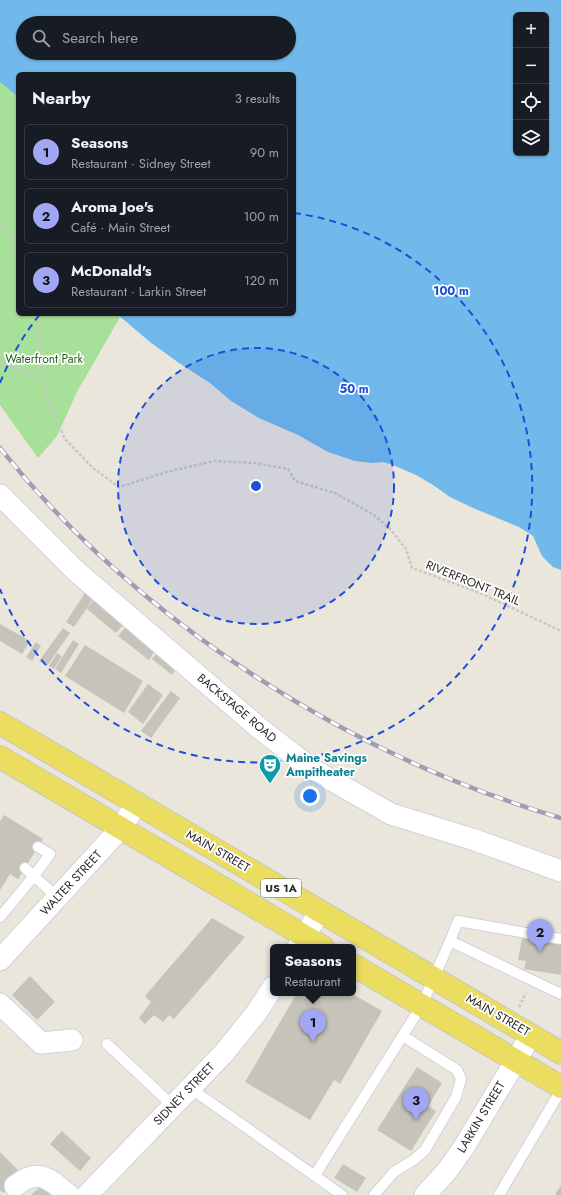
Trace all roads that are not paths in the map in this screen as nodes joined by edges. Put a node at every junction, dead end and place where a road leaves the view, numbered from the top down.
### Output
1 (0, 494) edge
2 (2, 729) edge
3 (0, 757) edge
4 (137, 803) junction
5 (121, 828) junction
6 (38, 846) dead end
7 (25, 868) dead end
8 (561, 871) edge
9 (34, 876) junction
10 (58, 898) junction
11 (320, 911) junction
12 (0, 917) edge
13 (561, 939) edge
14 (450, 941) junction
15 (301, 942) edge
16 (5, 951) edge
17 (356, 967) edge
18 (434, 978) junction
19 (270, 992) edge
20 (561, 994) edge
21 (0, 1004) edge
22 (422, 1005) junction
23 (531, 1035) junction
24 (403, 1036) junction
25 (72, 1040) dead end
26 (107, 1044) dead end
27 (561, 1053) edge
28 (515, 1060) junction
29 (561, 1087) edge
30 (190, 1088) junction
31 (561, 1090) edge
32 (173, 1106) junction
33 (315, 1175) junction
34 (15, 1186) dead end
35 (69, 1195) edge
36 (87, 1195) edge
37 (342, 1195) edge
38 (374, 1195) edge
39 (425, 1195) edge
40 (499, 1195) edge

1 - 8 street, BACKSTAGE ROAD
2 - 4 main road, MAIN STREET / US 1A
3 - 5 main road, US 1A
4 - 5 street, WALTER STREET
4 - 11 main road, MAIN STREET / US 1A
5 - 10 street, WALTER STREET
5 - 15 main road, US 1A
6 - 9 lane
7 - 9 lane
9 - 10 lane
9 - 12 lane
10 - 16 street, WALTER STREET
11 - 15 street
11 - 18 main road, MAIN STREET / US 1A
13 - 14 lane
14 - 18 lane
14 - 20 lane
17 - 22 main road
18 - 22 lane
18 - 23 main road, MAIN STREET / US 1A
19 - 30 street, SIDNEY STREET
21 - 25 street
22 - 24 lane
22 - 28 main road
23 - 27 main road, MAIN STREET / US 1A
23 - 28 street, LARKIN STREET
24 - 33 lane
24 - 38 lane
26 - 32 lane
28 - 29 main road
28 - 39 street, LARKIN STREET
30 - 32 street, SIDNEY STREET
30 - 33 lane
31 - 40 lane
32 - 36 street, SIDNEY STREET
33 - 37 lane
34 - 35 street

